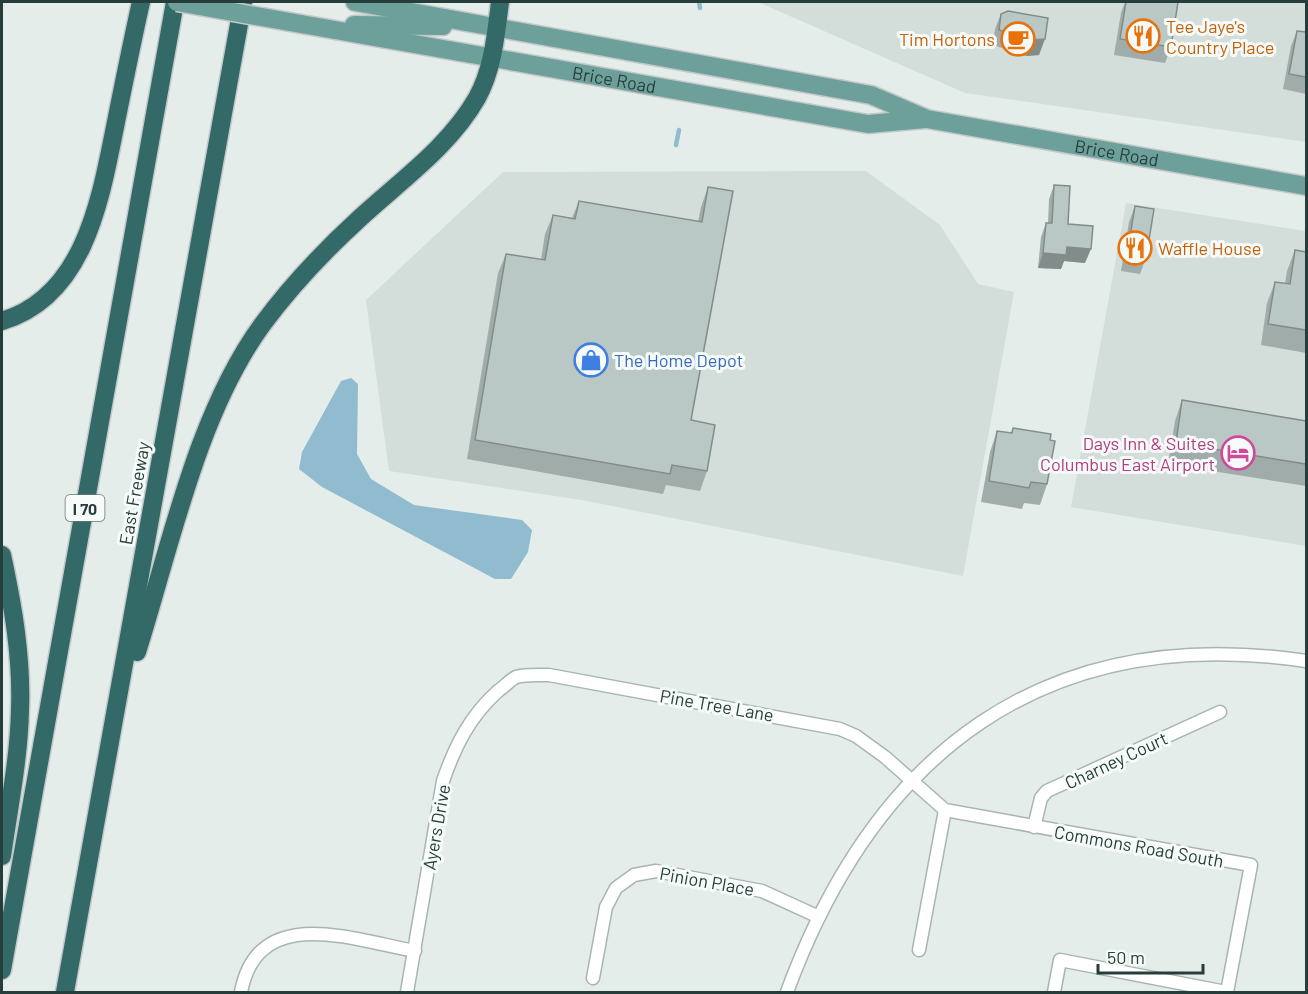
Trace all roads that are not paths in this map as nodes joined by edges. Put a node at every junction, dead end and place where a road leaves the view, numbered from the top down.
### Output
1 (141, 2) edge
2 (176, 2) edge
3 (243, 2) edge
4 (355, 2) edge
5 (500, 2) edge
6 (301, 24) junction
7 (497, 27) junction
8 (492, 59) junction
9 (927, 119) junction
10 (1306, 186) edge
11 (2, 321) edge
12 (2, 555) edge
13 (1306, 661) edge
14 (509, 682) joint
15 (1220, 712) dead end
16 (115, 719) junction
17 (910, 780) junction
18 (945, 810) junction
19 (1034, 827) junction
20 (2, 855) edge
21 (819, 917) junction
22 (920, 950) dead end
23 (414, 951) junction
24 (2, 970) edge
25 (592, 978) dead end
26 (65, 993) edge
27 (242, 993) edge
28 (407, 993) edge
29 (787, 993) edge
30 (1054, 993) edge
31 (1226, 993) edge

1 - 11 highway
2 - 6 main road, Brice Road, bridge
2 - 24 highway, I 70
3 - 16 highway, East Freeway
4 - 7 main road, Brice Road
5 - 7 highway
6 - 7 main road, Brice Road
6 - 8 main road, Brice Road
7 - 8 highway
7 - 9 main road, Brice Road
8 - 9 main road, Brice Road
8 - 16 highway
9 - 10 main road, Brice Road
12 - 20 highway
13 - 17 street
14 - 17 street, Pine Tree Lane
14 - 23 street, Ayers Drive
15 - 19 street, Charney Court
16 - 26 highway, East Freeway
17 - 18 street, Commons Road South
17 - 21 street
18 - 19 street, Commons Road South
18 - 22 street
19 - 31 street, Commons Road South
21 - 25 street, Pinion Place
21 - 29 street
23 - 27 street
23 - 28 street, Ayers Drive
30 - 31 street, Commons Road South

